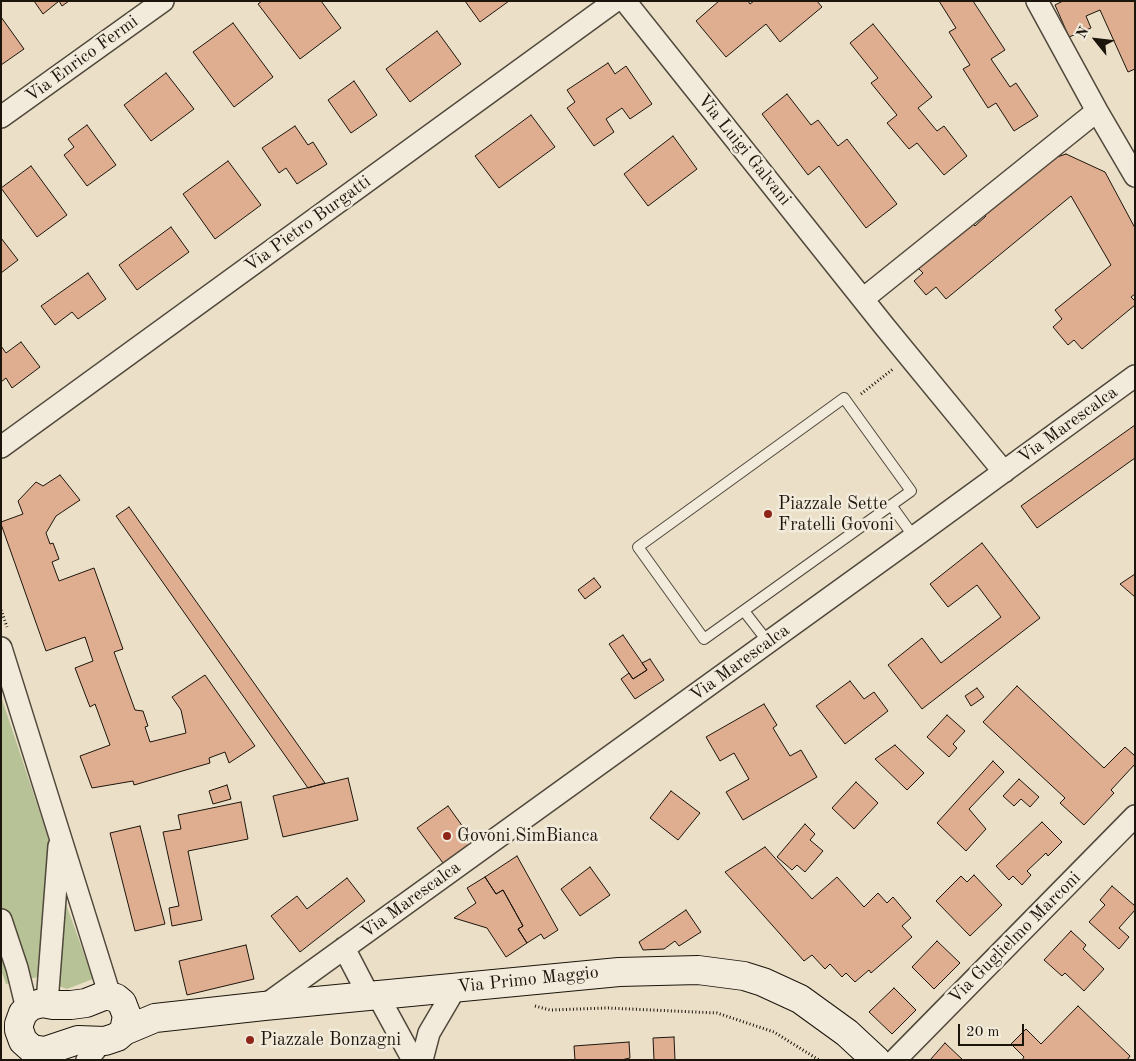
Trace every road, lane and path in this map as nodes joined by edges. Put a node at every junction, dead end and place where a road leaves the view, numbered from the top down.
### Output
1 (163, 1) edge
2 (615, 1) edge
3 (625, 1) edge
4 (1037, 1) edge
5 (1097, 110) junction
6 (1, 117) edge
7 (1135, 176) edge
8 (863, 299) junction
9 (909, 357) junction
10 (1135, 376) edge
11 (848, 404) junction
12 (1, 447) edge
13 (1004, 472) junction
14 (891, 505) junction
15 (914, 537) junction
16 (744, 611) junction
17 (768, 642) junction
18 (1, 648) edge
19 (1135, 816) edge
20 (60, 833) junction
21 (1, 920) edge
22 (344, 948) junction
23 (456, 988) junction
24 (374, 996) junction
25 (116, 1000) junction
26 (531, 1005) dead end
27 (264, 1006) junction
28 (25, 1008) edge
29 (155, 1018) junction
30 (104, 1044) edge
31 (32, 1050) edge
32 (413, 1060) edge
33 (422, 1060) edge
34 (819, 1060) edge
35 (876, 1060) edge
36 (895, 1060) edge

1 - 6 street, Via Enrico Fermi
2 - 12 street, Via Pietro Burgatti
3 - 8 street, Via Luigi Galvani
4 - 5 street
5 - 7 street
5 - 8 street
8 - 9 street, Via Luigi Galvani
9 - 11 path
9 - 13 street, Via Luigi Galvani
10 - 13 street, Via Marescalca
11 - 14 lane
11 - 16 lane
13 - 15 street, Via Marescalca
14 - 15 lane
14 - 16 lane
15 - 17 street, Via Marescalca
16 - 17 lane
17 - 22 street, Via Marescalca
18 - 20 street
19 - 36 street, Via Guglielmo Marconi
20 - 25 street
20 - 28 street
21 - 28 street
22 - 24 street, Via Marescalca
22 - 27 street, Via Marescalca
23 - 24 main road, Via Primo Maggio
23 - 33 street
23 - 35 main road, Via Primo Maggio
24 - 27 main road, Via Primo Maggio
24 - 32 street, Via Marescalca
25 - 28 main road
25 - 29 main road
25 - 30 main road
26 - 34 path
27 - 29 main road, Via Primo Maggio
28 - 31 main road
29 - 30 main road, Via Primo Maggio
30 - 31 main road

